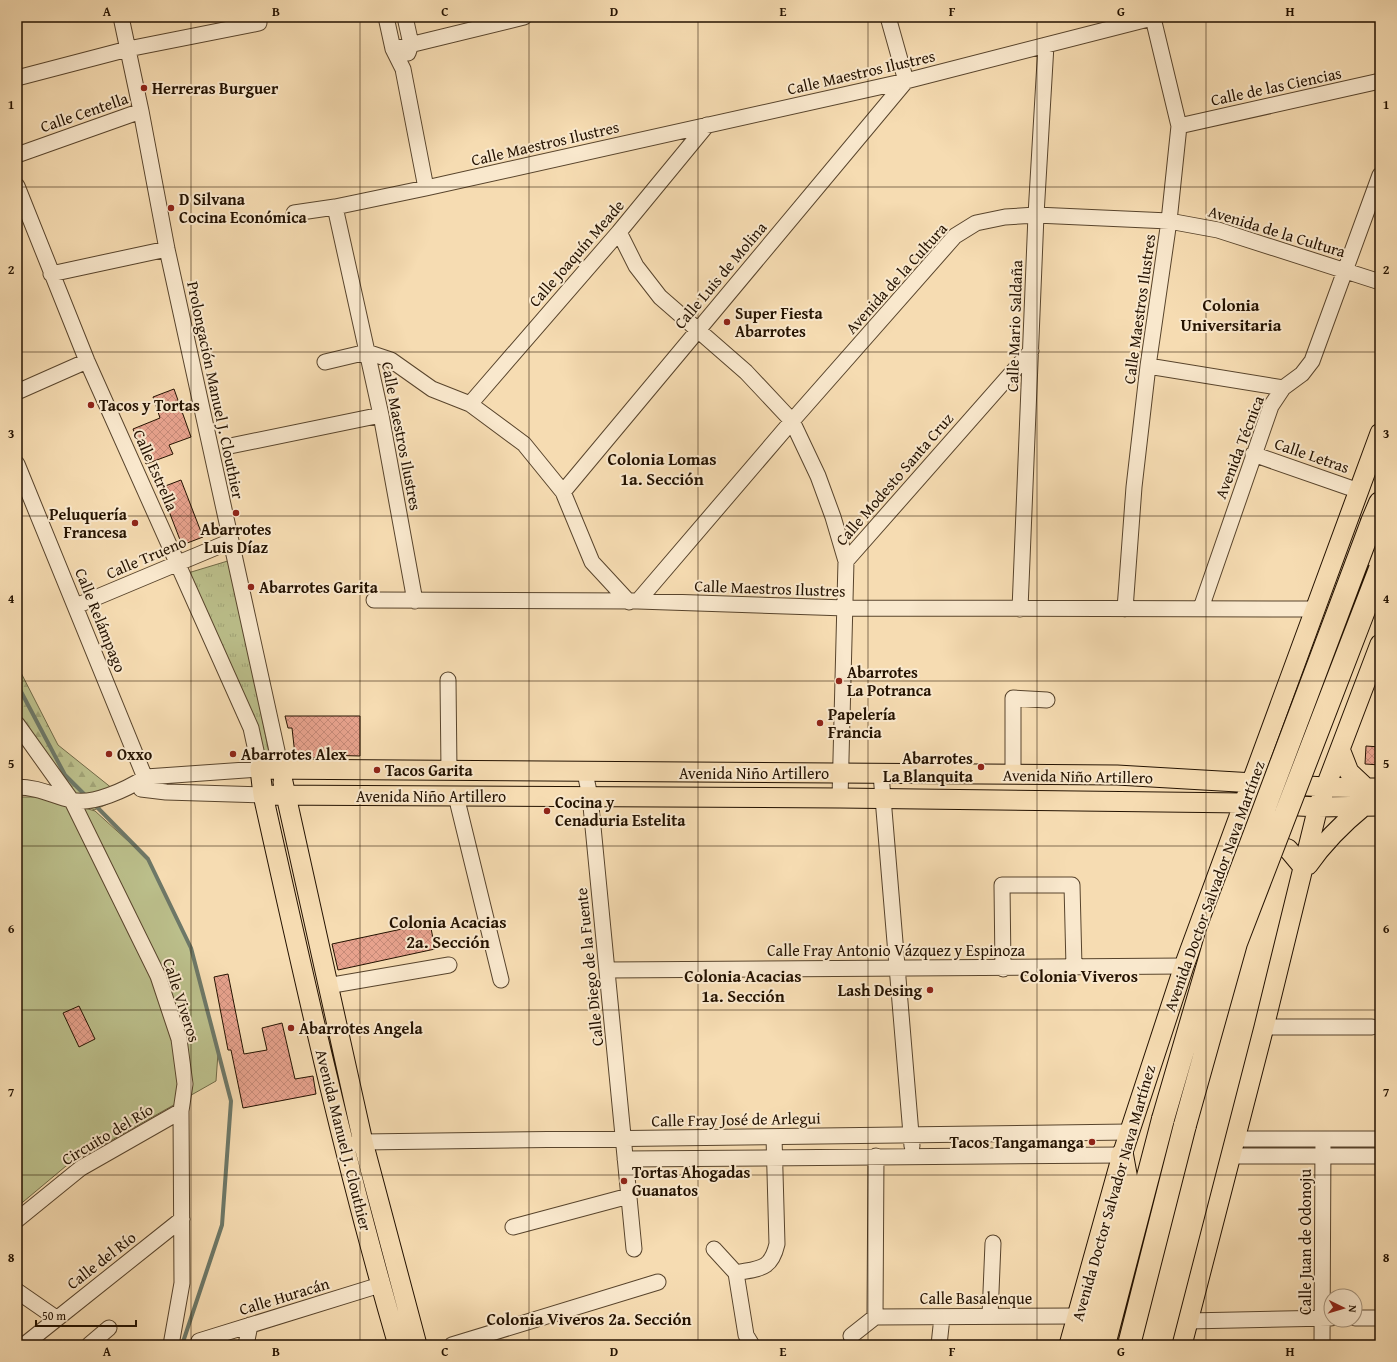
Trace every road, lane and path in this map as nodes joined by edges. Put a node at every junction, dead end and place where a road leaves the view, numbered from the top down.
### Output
1 (121, 17) edge
2 (386, 17) edge
3 (405, 17) edge
4 (524, 17) edge
5 (888, 17) edge
6 (1154, 17) edge
7 (259, 23) dead end
8 (411, 44) junction
9 (1046, 46) junction
10 (128, 49) junction
11 (393, 49) junction
12 (402, 69) junction
13 (17, 78) edge
14 (906, 81) junction
15 (1380, 82) edge
16 (141, 111) junction
17 (707, 124) junction
18 (1179, 126) junction
19 (17, 155) edge
20 (1380, 174) edge
21 (17, 186) edge
22 (426, 188) junction
23 (336, 207) junction
24 (294, 213) dead end
25 (1036, 215) junction
26 (1169, 221) junction
27 (618, 232) junction
28 (167, 249) junction
29 (1346, 270) junction
30 (51, 274) junction
31 (1380, 282) edge
32 (698, 329) junction
33 (1030, 351) junction
34 (367, 352) junction
35 (87, 361) junction
36 (325, 362) dead end
37 (1148, 366) junction
38 (1283, 388) junction
39 (17, 392) edge
40 (470, 404) junction
41 (381, 415) junction
42 (792, 421) junction
43 (1380, 433) edge
44 (230, 446) dead end
45 (1253, 454) junction
46 (17, 464) edge
47 (1359, 491) junction
48 (563, 492) junction
49 (1376, 513) edge
50 (230, 542) junction
51 (846, 561) junction
52 (178, 563) junction
53 (1380, 568) edge
54 (374, 600) dead end
55 (415, 601) junction
56 (633, 602) junction
57 (76, 606) junction
58 (846, 608) junction
59 (1125, 608) junction
60 (1201, 608) junction
61 (1020, 609) junction
62 (1314, 609) junction
63 (1380, 644) edge
64 (448, 680) dead end
65 (1048, 700) dead end
66 (1275, 720) junction
67 (17, 724) edge
68 (1349, 724) junction
69 (1340, 749) junction
70 (260, 769) junction
71 (281, 769) junction
72 (449, 771) junction
73 (585, 772) junction
74 (841, 773) junction
75 (881, 774) junction
76 (1013, 775) junction
77 (1252, 782) junction
78 (148, 783) junction
79 (17, 787) edge
80 (1325, 787) junction
81 (1373, 788) edge
82 (285, 794) junction
83 (263, 795) junction
84 (456, 796) junction
85 (590, 796) junction
86 (840, 798) junction
87 (882, 799) junction
88 (72, 801) junction
89 (1244, 803) junction
90 (1372, 806) edge
91 (1318, 807) junction
92 (1226, 849) junction
93 (1302, 870) junction
94 (449, 965) dead end
95 (1184, 966) junction
96 (896, 967) junction
97 (1074, 967) junction
98 (1003, 969) junction
99 (607, 970) junction
100 (501, 980) dead end
101 (327, 986) junction
102 (1264, 1027) junction
103 (1372, 1027) dead end
104 (181, 1111) junction
105 (1129, 1132) junction
106 (912, 1135) junction
107 (774, 1137) junction
108 (624, 1139) junction
109 (1323, 1139) junction
110 (1380, 1139) edge
111 (362, 1142) junction
112 (344, 1146) junction
113 (1234, 1147) junction
114 (1122, 1155) junction
115 (876, 1156) junction
116 (913, 1156) junction
117 (1323, 1156) junction
118 (1380, 1156) edge
119 (625, 1159) junction
120 (774, 1159) junction
121 (629, 1196) junction
122 (182, 1219) junction
123 (17, 1220) edge
124 (513, 1227) dead end
125 (993, 1243) dead end
126 (634, 1249) dead end
127 (714, 1249) dead end
128 (736, 1273) junction
129 (658, 1282) dead end
130 (380, 1285) junction
131 (1326, 1288) edge
132 (17, 1291) edge
133 (942, 1316) junction
134 (990, 1316) junction
135 (1078, 1316) junction
136 (875, 1317) junction
137 (56, 1318) junction
138 (1323, 1318) edge
139 (1363, 1318) edge
140 (1380, 1318) edge
141 (1188, 1321) junction
142 (250, 1325) junction
143 (109, 1328) dead end
144 (1325, 1328) edge
145 (851, 1336) dead end
146 (199, 1341) dead end
147 (30, 1343) edge
148 (89, 1345) edge
149 (171, 1345) edge
150 (246, 1345) edge
151 (398, 1345) edge
152 (417, 1345) edge
153 (452, 1345) edge
154 (752, 1345) edge
155 (939, 1345) edge
156 (1069, 1345) edge
157 (1088, 1345) edge
158 (1104, 1345) edge
159 (1129, 1345) edge
160 (1182, 1345) edge
161 (1322, 1345) edge

1 - 10 street, Prolongación Manuel J. Clouthier
2 - 11 street
3 - 8 street
4 - 8 street
5 - 14 street
6 - 9 street, Calle Maestros Ilustres
6 - 18 street, Calle Maestros Ilustres
7 - 10 street
8 - 11 street
8 - 12 street
9 - 14 street, Calle Maestros Ilustres
9 - 25 street, Calle Mario Saldaña
10 - 13 street
10 - 16 street, Prolongación Manuel J. Clouthier
11 - 12 street
12 - 22 street
14 - 17 street, Calle Maestros Ilustres
14 - 32 street, Calle Luis de Molina
15 - 18 street, Calle de las Ciencias
16 - 19 street, Calle Centella
16 - 28 street, Prolongación Manuel J. Clouthier
17 - 22 street, Calle Maestros Ilustres
17 - 27 street, Calle Joaquín Meade
18 - 26 street, Calle Maestros Ilustres
20 - 29 street, Avenida Técnica
21 - 30 street, Calle Estrella
22 - 23 street, Calle Maestros Ilustres
23 - 24 street
23 - 34 street, Calle Maestros Ilustres
25 - 26 street, Avenida de la Cultura
25 - 33 street, Calle Mario Saldaña
25 - 42 street, Avenida de la Cultura
26 - 29 street, Avenida de la Cultura
26 - 37 street, Calle Maestros Ilustres
27 - 32 street
27 - 40 street, Calle Joaquín Meade
28 - 30 street
28 - 50 street, Prolongación Manuel J. Clouthier
29 - 31 street, Avenida de la Cultura
29 - 38 street, Avenida Técnica
30 - 35 street, Calle Estrella
32 - 42 street
32 - 48 street, Calle Luis de Molina
33 - 51 street, Calle Modesto Santa Cruz
33 - 61 street, Calle Mario Saldaña
34 - 36 street
34 - 40 street
34 - 41 street, Calle Maestros Ilustres
35 - 39 street
35 - 52 street, Calle Estrella
37 - 38 street
37 - 59 street, Calle Maestros Ilustres
38 - 45 street, Avenida Técnica
40 - 48 street
41 - 44 street
41 - 55 street, Calle Maestros Ilustres
42 - 51 street
42 - 56 street, Avenida de la Cultura
43 - 47 main road, Avenida Doctor Salvador Nava Martínez
45 - 47 street, Calle Letras
45 - 60 street, Avenida Técnica
46 - 57 street, Calle Relámpago
47 - 62 main road, Avenida Doctor Salvador Nava Martínez
48 - 56 street
49 - 158 highway, Avenida Doctor Salvador Nava Martínez, bridge
50 - 52 street, Calle Trueno
50 - 71 street, Prolongación Manuel J. Clouthier
51 - 58 street, Calle Modesto Santa Cruz
52 - 57 street, Calle Trueno
52 - 70 street, Calle Estrella
53 - 159 highway, bridge
54 - 55 street, Calle Maestros Ilustres
55 - 56 street, Calle Maestros Ilustres
56 - 58 street, Calle Maestros Ilustres
57 - 78 street, Calle Relámpago
58 - 61 street, Calle Maestros Ilustres
58 - 74 street, Calle Modesto Santa Cruz
59 - 60 street, Calle Maestros Ilustres
59 - 61 street, Calle Maestros Ilustres
60 - 62 street, Calle Maestros Ilustres
62 - 66 main road, Avenida Doctor Salvador Nava Martínez
63 - 68 main road
64 - 72 street
65 - 76 street
66 - 68 main road
66 - 77 main road, Avenida Doctor Salvador Nava Martínez
67 - 88 street, Calle Viveros
68 - 69 main road
69 - 80 main road
69 - 81 main road
70 - 71 main road, Avenida Niño Artillero
70 - 78 street, Avenida Niño Artillero
70 - 83 main road, Avenida Manuel J. Clouthier
71 - 72 main road, Avenida Niño Artillero
71 - 82 main road, Avenida Manuel J. Clouthier
72 - 73 main road, Avenida Niño Artillero
73 - 74 main road, Avenida Niño Artillero
73 - 85 street, Calle Diego de la Fuente
74 - 75 main road, Avenida Niño Artillero
74 - 86 street, Calle Modesto Santa Cruz
75 - 76 main road, Avenida Niño Artillero
75 - 87 street
76 - 77 main road, Avenida Niño Artillero
77 - 80 main road, Avenida Niño Artillero
77 - 89 main road, Avenida Doctor Salvador Nava Martínez
78 - 83 street, Avenida Niño Artillero
78 - 88 street, Avenida Niño Artillero
79 - 88 street, Avenida Niño Artillero
80 - 81 main road, Avenida Niño Artillero
80 - 91 main road
82 - 83 main road, Avenida Niño Artillero
82 - 84 main road, Avenida Niño Artillero
82 - 101 main road, Avenida Manuel J. Clouthier
83 - 112 main road, Avenida Manuel J. Clouthier
84 - 85 main road, Avenida Niño Artillero
84 - 100 street
85 - 86 main road, Avenida Niño Artillero
85 - 99 street, Calle Diego de la Fuente
86 - 87 main road, Avenida Niño Artillero
87 - 89 main road, Avenida Niño Artillero
87 - 96 street
88 - 104 street, Calle Viveros
89 - 91 main road, Avenida Niño Artillero
89 - 92 main road, Avenida Doctor Salvador Nava Martínez
90 - 91 main road, Avenida Niño Artillero
90 - 93 main road
91 - 93 main road
92 - 93 main road
92 - 95 main road, Avenida Doctor Salvador Nava Martínez
93 - 102 main road
94 - 101 street
95 - 97 street, Calle Fray Antonio Vázquez y Espinoza
95 - 105 main road, Avenida Doctor Salvador Nava Martínez
96 - 98 street, Calle Fray Antonio Vázquez y Espinoza
96 - 99 street, Calle Fray Antonio Vázquez y Espinoza
96 - 106 street
97 - 98 street, Calle Fray Antonio Vázquez y Espinoza
97 - 98 street
99 - 108 street, Calle Diego de la Fuente
101 - 111 main road, Avenida Manuel J. Clouthier
102 - 103 street
102 - 113 main road
104 - 122 street, Calle Viveros
104 - 123 street, Circuito del Río
105 - 106 street, Calle Fray José de Arlegui
105 - 114 main road, Avenida Doctor Salvador Nava Martínez
106 - 107 street, Calle Fray José de Arlegui
106 - 116 street
107 - 108 street, Calle Fray José de Arlegui
107 - 120 street
108 - 111 street, Calle Fray José de Arlegui
108 - 119 street, Calle Diego de la Fuente
109 - 110 street
109 - 113 street
109 - 117 street, Calle Juan de Odonoju
111 - 112 street, Calle Fray José de Arlegui
111 - 152 main road, Avenida Manuel J. Clouthier
112 - 130 main road, Avenida Manuel J. Clouthier
113 - 117 street
113 - 141 main road
114 - 116 street
114 - 135 main road, Avenida Doctor Salvador Nava Martínez
114 - 157 highway
115 - 116 street
115 - 120 street
115 - 136 street
117 - 118 street
117 - 131 street, Calle Juan de Odonoju
119 - 120 street
119 - 121 street, Calle Diego de la Fuente
120 - 128 street
121 - 124 street
121 - 126 street, Calle Diego de la Fuente
122 - 137 street, Calle del Río
122 - 149 street, Calle Viveros
125 - 134 street
127 - 128 street
128 - 154 street
129 - 153 street
130 - 142 street, Calle Huracán
130 - 151 main road, Avenida Manuel J. Clouthier
132 - 137 street
133 - 134 street, Calle Basalenque
133 - 136 street, Calle Basalenque
133 - 155 street
134 - 135 street, Calle Basalenque
135 - 156 main road, Avenida Doctor Salvador Nava Martínez
136 - 145 street
137 - 147 street, Calle del Río
138 - 141 street
139 - 140 street
141 - 160 main road
142 - 146 street, Calle Huracán
142 - 150 street
143 - 148 street
144 - 161 street, Calle Juan de Odonoju

